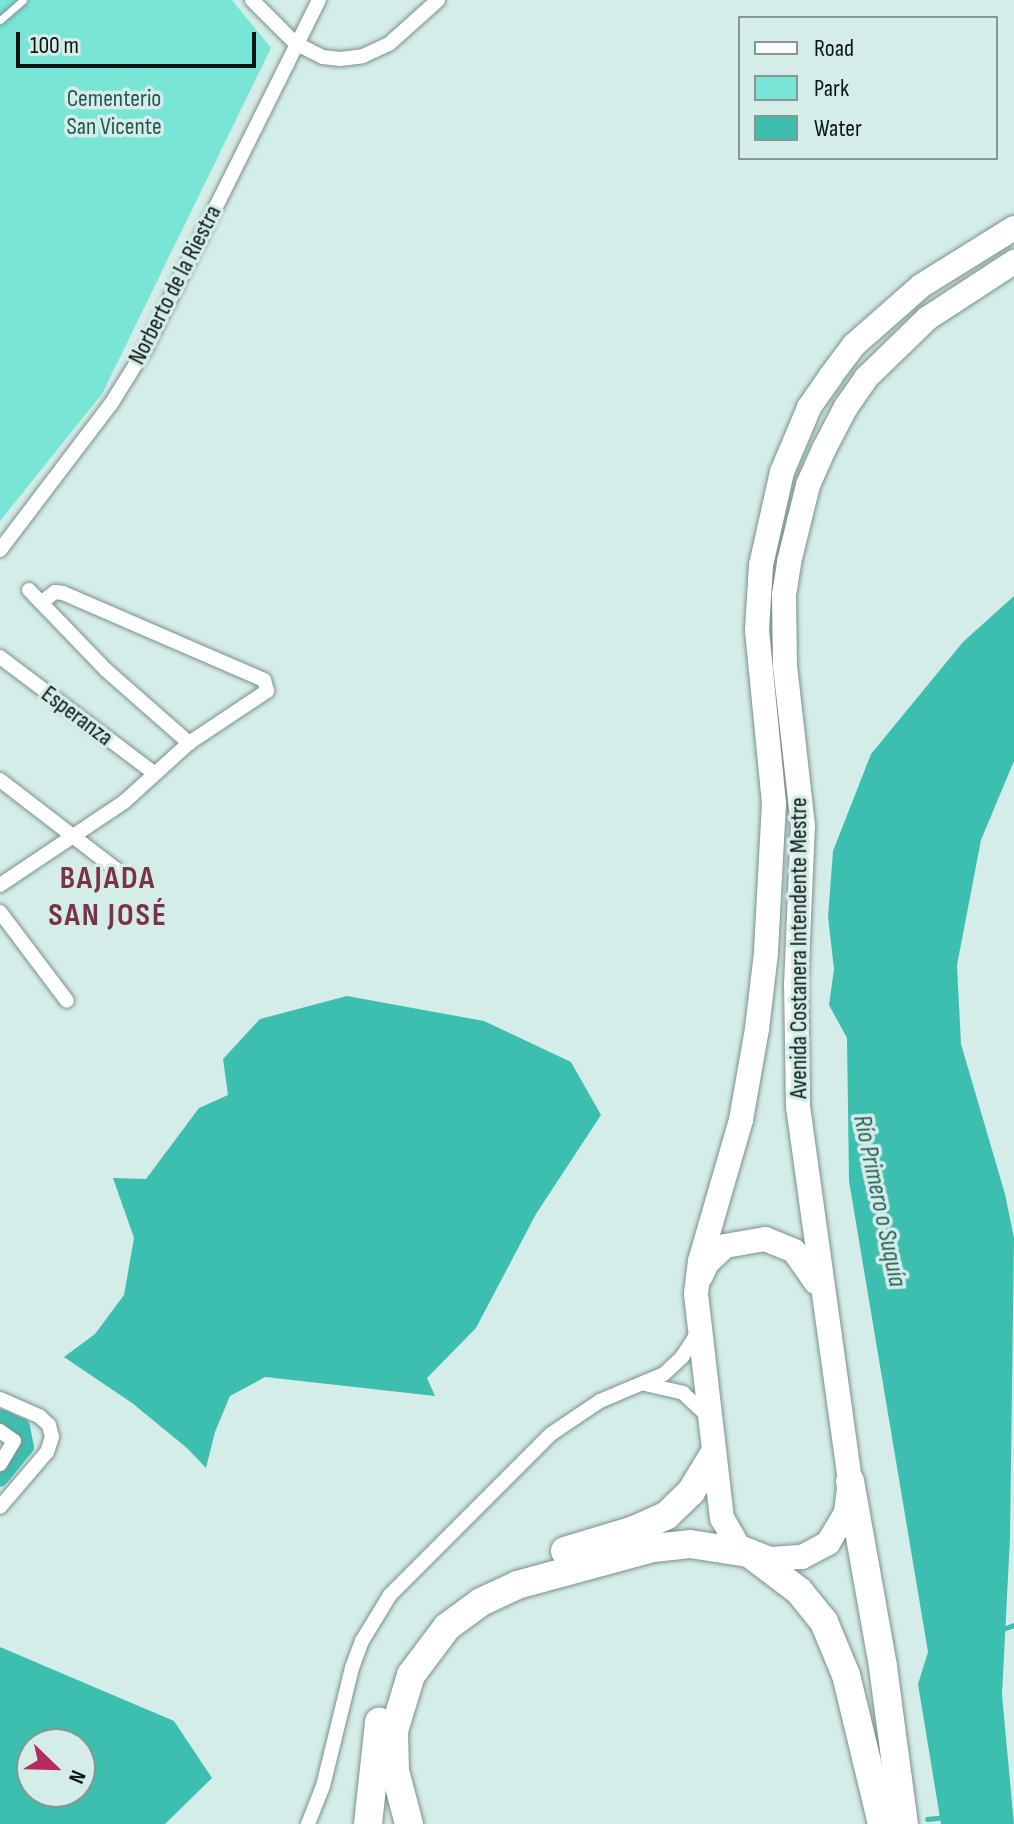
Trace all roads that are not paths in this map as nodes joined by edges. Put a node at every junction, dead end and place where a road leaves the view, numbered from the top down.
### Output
1 (23, 0) edge
2 (252, 0) edge
3 (319, 0) edge
4 (438, 0) edge
5 (0, 20) edge
6 (295, 43) junction
7 (1014, 228) edge
8 (1014, 262) edge
9 (0, 550) edge
10 (29, 590) dead end
11 (42, 602) junction
12 (0, 657) edge
13 (189, 743) junction
14 (155, 774) junction
15 (0, 780) edge
16 (72, 836) junction
17 (118, 871) dead end
18 (0, 885) edge
19 (0, 912) edge
20 (67, 1001) dead end
21 (696, 1294) junction
22 (822, 1297) junction
23 (698, 1332) junction
24 (640, 1384) junction
25 (0, 1399) edge
26 (709, 1418) junction
27 (0, 1431) edge
28 (712, 1457) junction
29 (0, 1464) edge
30 (850, 1481) junction
31 (0, 1507) edge
32 (749, 1553) junction
33 (308, 1824) edge
34 (368, 1824) edge
35 (409, 1824) edge
36 (882, 1824) edge
37 (904, 1824) edge

1 - 5 lane
2 - 6 street
3 - 6 street, Norberto de la Riestra
4 - 6 street
6 - 9 street, Norberto de la Riestra
7 - 21 main road, Avenida Costanera Intendente Mestre
8 - 22 main road, Avenida Costanera Intendente Mestre
10 - 11 street
11 - 13 street
11 - 13 street
12 - 14 street, Esperanza
13 - 14 street
14 - 16 street
15 - 16 street
16 - 17 street
16 - 18 street
19 - 20 street
21 - 22 main road
21 - 23 main road, Avenida Costanera Intendente Mestre
22 - 30 main road, Avenida Costanera Intendente Mestre
23 - 24 street
23 - 26 main road, Avenida Costanera Intendente Mestre
24 - 26 street
24 - 33 street
25 - 31 street
26 - 28 main road, Avenida Costanera Intendente Mestre
27 - 29 street
28 - 32 main road, Avenida Costanera Intendente Mestre
28 - 34 highway
30 - 32 main road
30 - 37 highway
32 - 35 highway
32 - 36 highway

